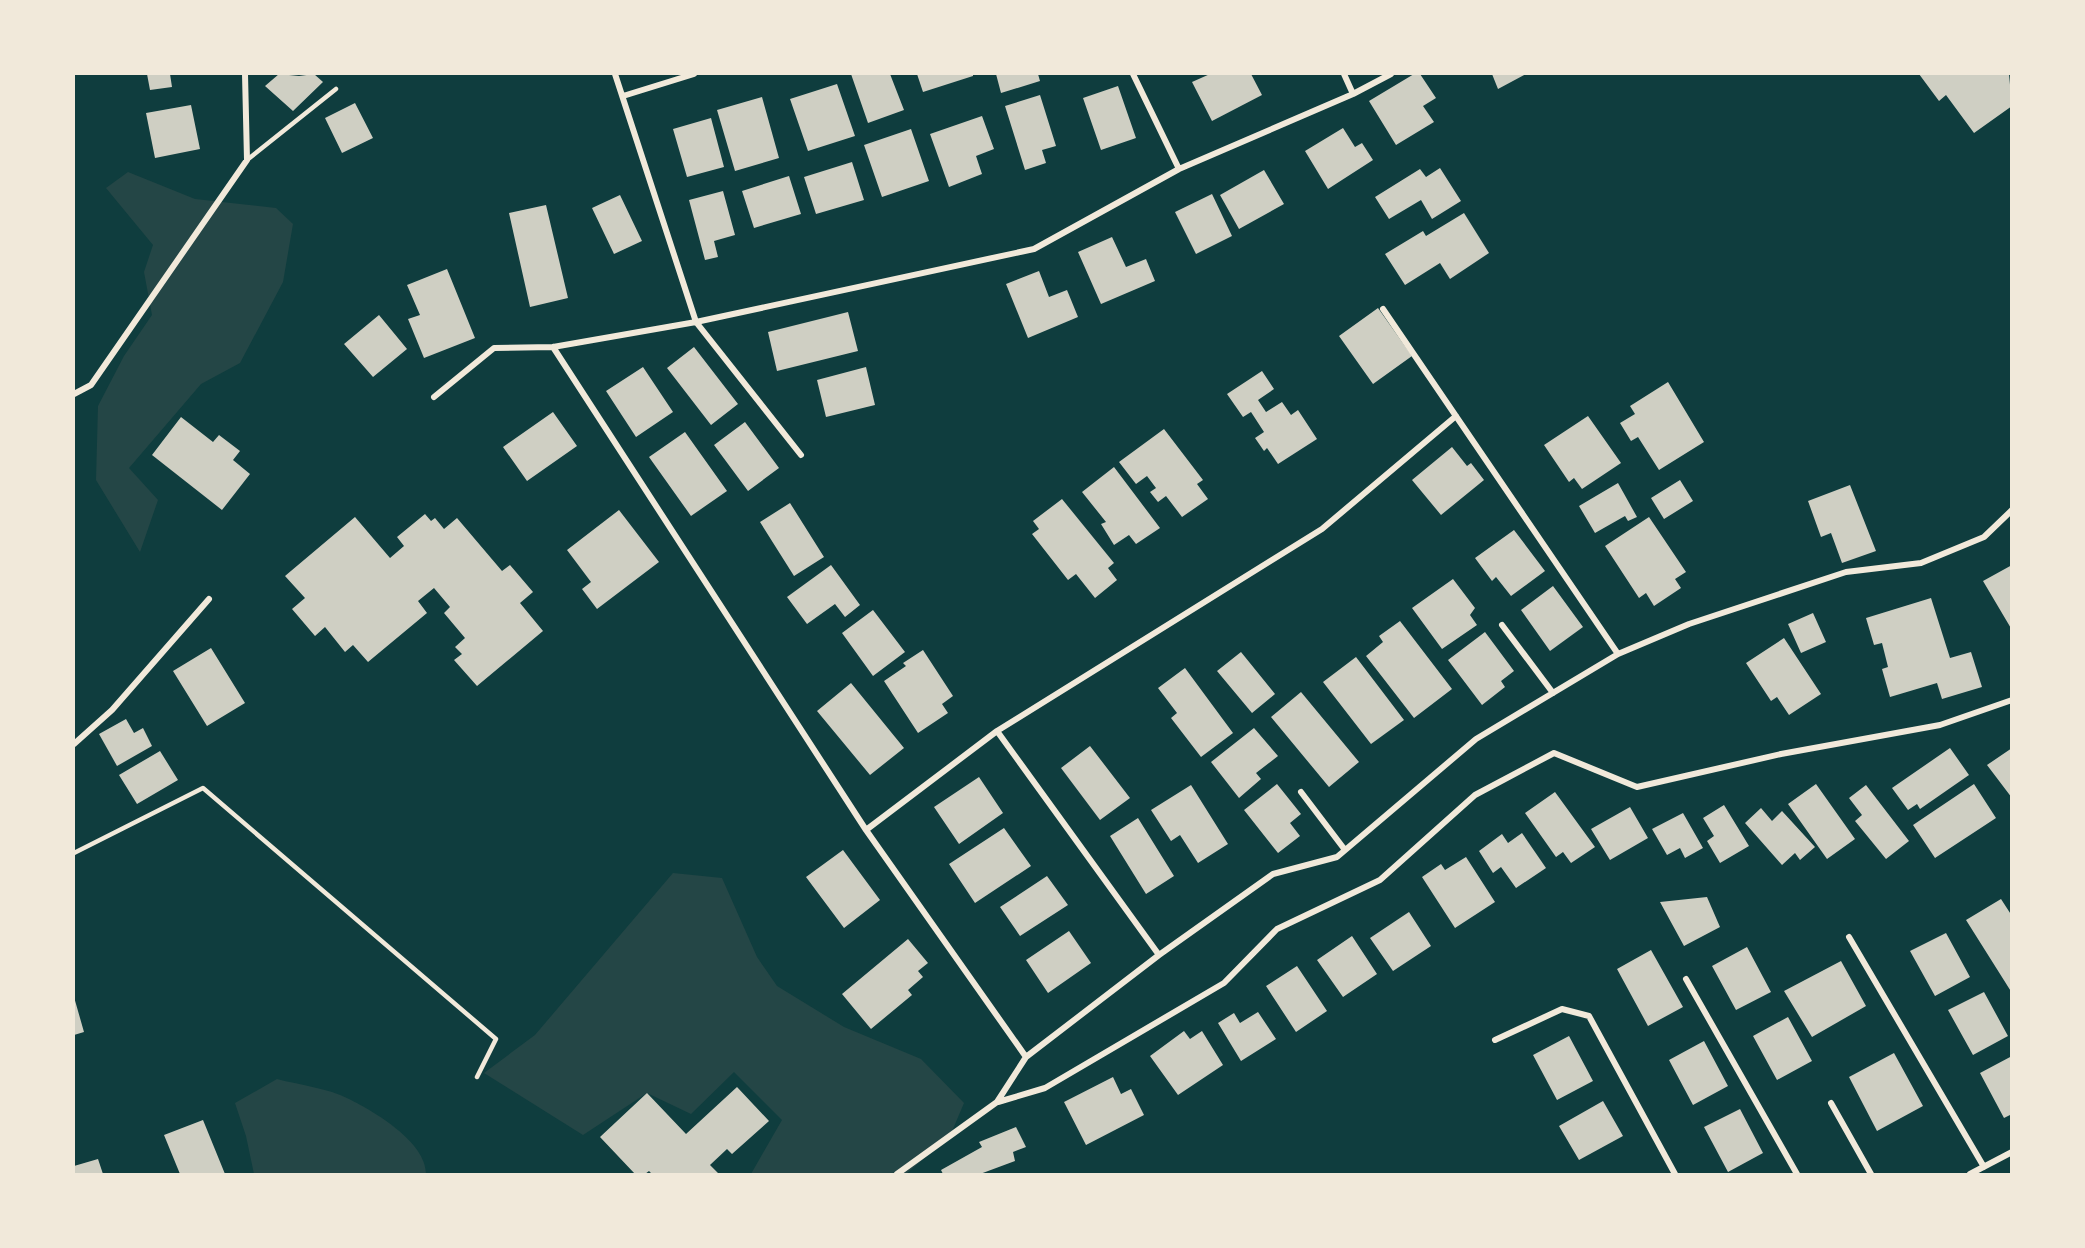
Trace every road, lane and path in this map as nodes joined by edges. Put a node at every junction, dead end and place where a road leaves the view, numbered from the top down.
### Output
1 (245, 74) edge
2 (615, 74) edge
3 (694, 74) edge
4 (1133, 74) edge
5 (1344, 74) edge
6 (1391, 74) edge
7 (336, 89) dead end
8 (1353, 94) junction
9 (623, 96) junction
10 (247, 160) junction
11 (1179, 169) junction
12 (1383, 309) dead end
13 (696, 322) junction
14 (553, 346) junction
15 (74, 394) edge
16 (434, 397) dead end
17 (1456, 416) junction
18 (801, 455) dead end
19 (2012, 510) edge
20 (209, 599) dead end
21 (1502, 625) dead end
22 (1617, 654) junction
23 (1553, 693) junction
24 (2012, 700) edge
25 (997, 731) junction
26 (74, 744) edge
27 (1301, 792) dead end
28 (866, 830) junction
29 (1345, 850) junction
30 (74, 853) edge
31 (1849, 937) dead end
32 (1159, 955) junction
33 (1686, 979) dead end
34 (1495, 1040) dead end
35 (1026, 1057) junction
36 (477, 1077) dead end
37 (997, 1102) junction
38 (1831, 1103) dead end
39 (2012, 1152) edge
40 (1984, 1167) junction
41 (897, 1174) edge
42 (1675, 1174) edge
43 (1797, 1174) edge
44 (1871, 1174) edge
45 (1970, 1174) edge

1 - 10 street
2 - 9 street
3 - 9 street
4 - 11 street
5 - 8 street
6 - 8 street
7 - 10 lane
8 - 11 street
9 - 13 street
10 - 15 street
11 - 13 street
12 - 17 street
13 - 14 street
13 - 18 street
14 - 16 street
14 - 28 street
17 - 22 street
17 - 25 street
19 - 22 street
20 - 26 street
21 - 23 street
22 - 23 street
23 - 29 street
24 - 37 street
25 - 28 street
25 - 32 street
27 - 29 street
28 - 35 street
29 - 32 street
30 - 36 lane
31 - 40 street
32 - 35 street
33 - 43 street
34 - 42 street
35 - 37 street
37 - 41 street
38 - 44 street
39 - 40 street
40 - 45 street

